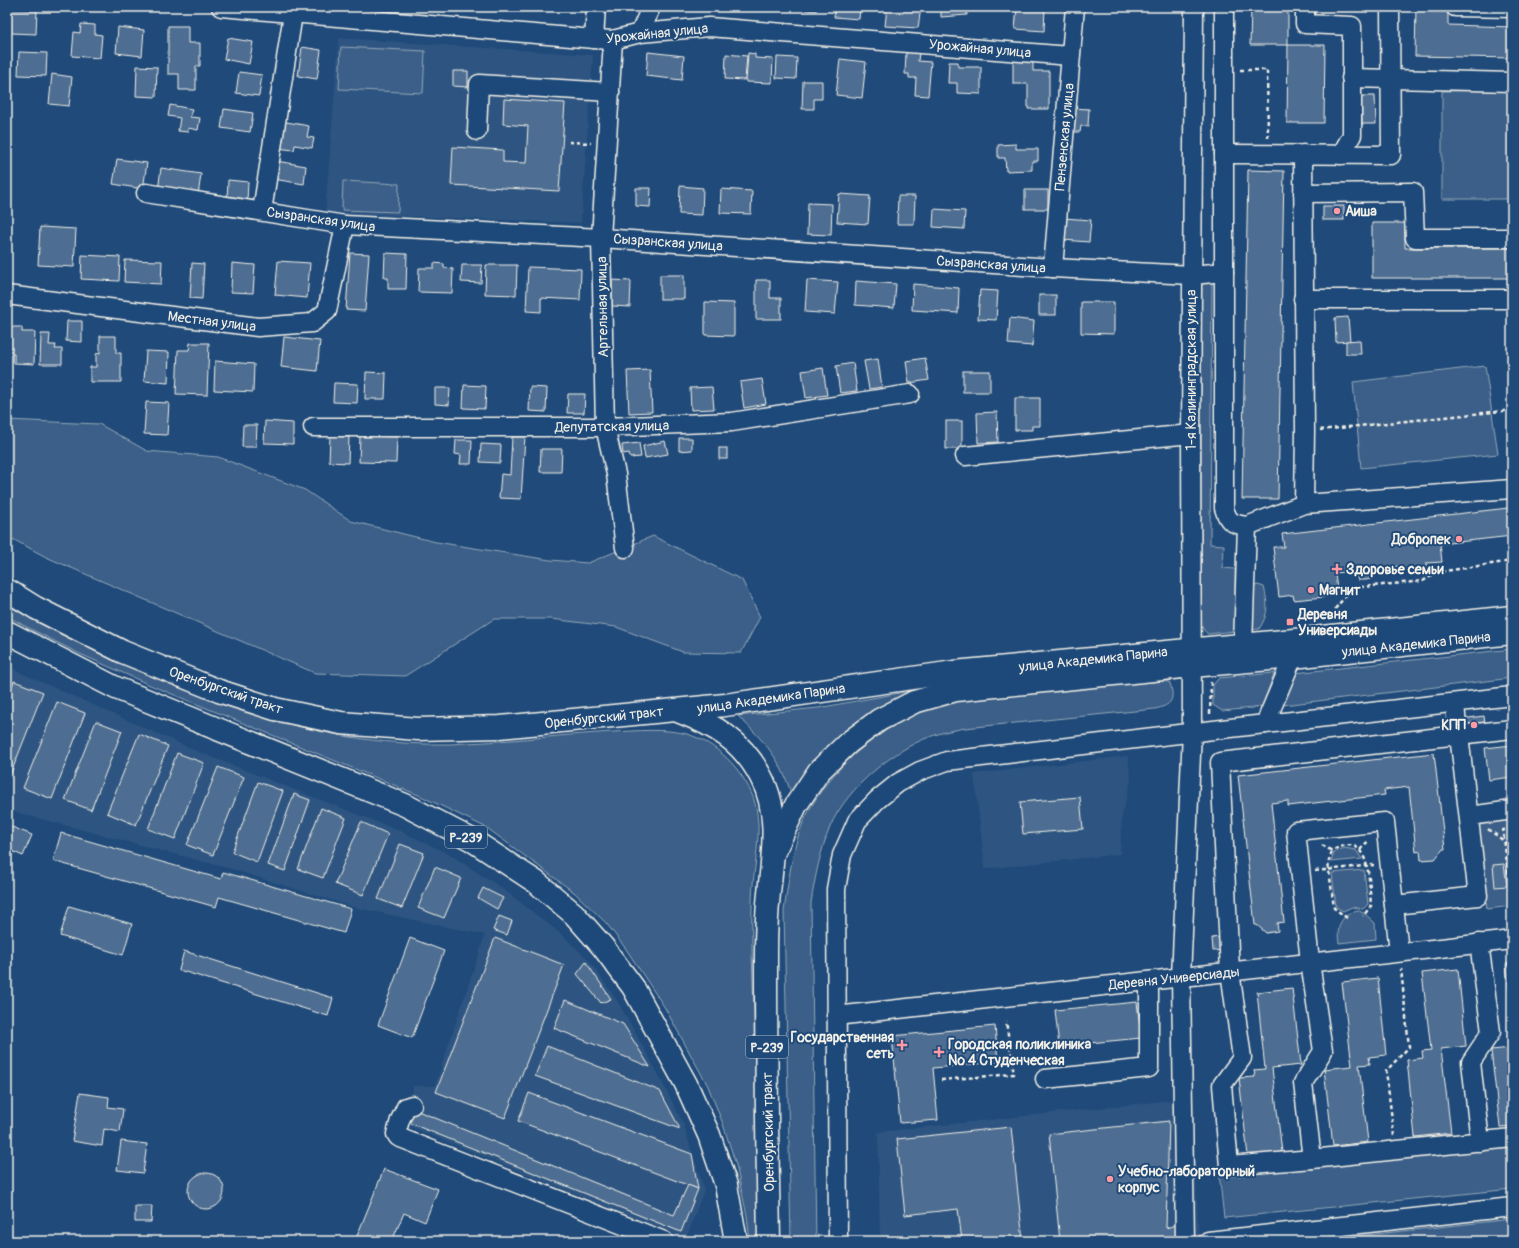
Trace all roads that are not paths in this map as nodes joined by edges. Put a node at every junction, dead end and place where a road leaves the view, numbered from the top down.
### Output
1 (221, 7) edge
2 (596, 7) edge
3 (651, 7) edge
4 (1075, 7) edge
5 (1194, 7) edge
6 (1224, 7) edge
7 (1305, 7) edge
8 (1455, 7) edge
9 (1386, 8) edge
10 (1512, 8) edge
11 (293, 14) junction
12 (366, 14) edge
13 (640, 33) junction
14 (594, 39) junction
15 (612, 40) junction
16 (1070, 56) junction
17 (1351, 78) junction
18 (1391, 79) junction
19 (1512, 82) edge
20 (610, 92) junction
21 (477, 131) dead end
22 (1224, 154) junction
23 (1303, 154) junction
24 (1341, 156) junction
25 (146, 193) dead end
26 (1303, 193) junction
27 (262, 211) junction
28 (345, 225) junction
29 (601, 238) junction
30 (1512, 238) edge
31 (1053, 268) junction
32 (1224, 272) junction
33 (1192, 275) junction
34 (7, 295) edge
35 (1303, 299) junction
36 (1512, 299) edge
37 (910, 394) dead end
38 (313, 427) dead end
39 (605, 427) junction
40 (1191, 434) junction
41 (965, 456) dead end
42 (1512, 489) edge
43 (1304, 504) junction
44 (1247, 526) junction
45 (625, 548) dead end
46 (7, 590) edge
47 (1512, 617) edge
48 (7, 632) edge
49 (1512, 633) edge
50 (1243, 645) junction
51 (1192, 657) junction
52 (1293, 657) junction
53 (1512, 696) edge
54 (1455, 703) junction
55 (674, 710) junction
56 (1265, 724) junction
57 (1512, 729) edge
58 (1192, 732) junction
59 (1459, 735) junction
60 (1512, 810) edge
61 (1470, 816) junction
62 (773, 854) junction
63 (1394, 905) junction
64 (1512, 940) edge
65 (1479, 943) junction
66 (1399, 952) junction
67 (1310, 962) junction
68 (1230, 972) junction
69 (1181, 977) junction
70 (1149, 981) junction
71 (836, 1016) junction
72 (1045, 1079) dead end
73 (412, 1105) dead end
74 (1512, 1138) edge
75 (1480, 1142) junction
76 (1312, 1160) junction
77 (1512, 1207) edge
78 (664, 1241) edge
79 (736, 1241) edge
80 (769, 1241) edge
81 (838, 1241) edge
82 (1185, 1241) edge
83 (1208, 1241) edge

1 - 11 street, Урожайная улица
2 - 14 street
3 - 13 street
4 - 16 street, Пензенская улица
5 - 33 street, 1-я Калининградская улица
6 - 22 street
7 - 17 street
8 - 10 street
9 - 18 street
11 - 12 street, Урожайная улица
11 - 27 street
12 - 14 street, Урожайная улица
13 - 15 street, Урожайная улица
13 - 16 street, Урожайная улица
14 - 15 street, Урожайная улица
15 - 20 street, Артельная улица
16 - 31 street, Пензенская улица
17 - 18 street
17 - 24 street
18 - 19 street
18 - 24 street
20 - 21 street
20 - 29 street, Артельная улица
22 - 23 street
22 - 32 street
23 - 24 street
23 - 26 street
25 - 27 street, Сызранская улица
26 - 30 street
26 - 35 street
27 - 28 street, Сызранская улица
28 - 29 street, Сызранская улица
28 - 34 street, Местная улица
29 - 31 street, Сызранская улица
29 - 39 street, Артельная улица
31 - 33 street, Сызранская улица
32 - 33 street, Сызранская улица
32 - 44 street
33 - 40 street, 1-я Калининградская улица
35 - 36 street
35 - 43 street
37 - 39 street, Депутатская улица
38 - 39 street, Депутатская улица
39 - 45 street, Артельная улица
40 - 41 street
40 - 51 street, 1-я Калининградская улица
42 - 43 street
43 - 44 street
44 - 50 street
46 - 55 main road, Оренбургский тракт / Р-239
47 - 50 main road, улица Академика Парина
48 - 79 main road, Р-239
49 - 52 main road, улица Академика Парина
50 - 51 main road, улица Академика Парина
51 - 52 main road, улица Академика Парина
51 - 55 main road, улица Академика Парина
51 - 58 street, 1-я Калининградская улица
51 - 62 main road, улица Академика Парина
52 - 56 street
53 - 54 street
54 - 56 street
54 - 59 street
55 - 62 main road, Оренбургский тракт / Р-239
56 - 58 street
57 - 59 street
58 - 69 street, 1-я Калининградская улица
58 - 71 street
59 - 61 street
59 - 68 street
60 - 61 street
61 - 63 street
62 - 80 main road, Оренбургский тракт / Р-239
63 - 66 street
63 - 67 street
64 - 65 street, Деревня Универсиады
65 - 66 street, Деревня Универсиады
65 - 75 street
66 - 67 street, Деревня Универсиады
67 - 68 street, Деревня Универсиады
67 - 76 street
68 - 69 street, Деревня Универсиады
68 - 76 street
69 - 70 street, Деревня Универсиады
69 - 82 street, 1-я Калининградская улица
70 - 71 street, Деревня Универсиады
70 - 72 street
71 - 81 street
73 - 78 street
74 - 75 street
75 - 76 street
77 - 83 street

